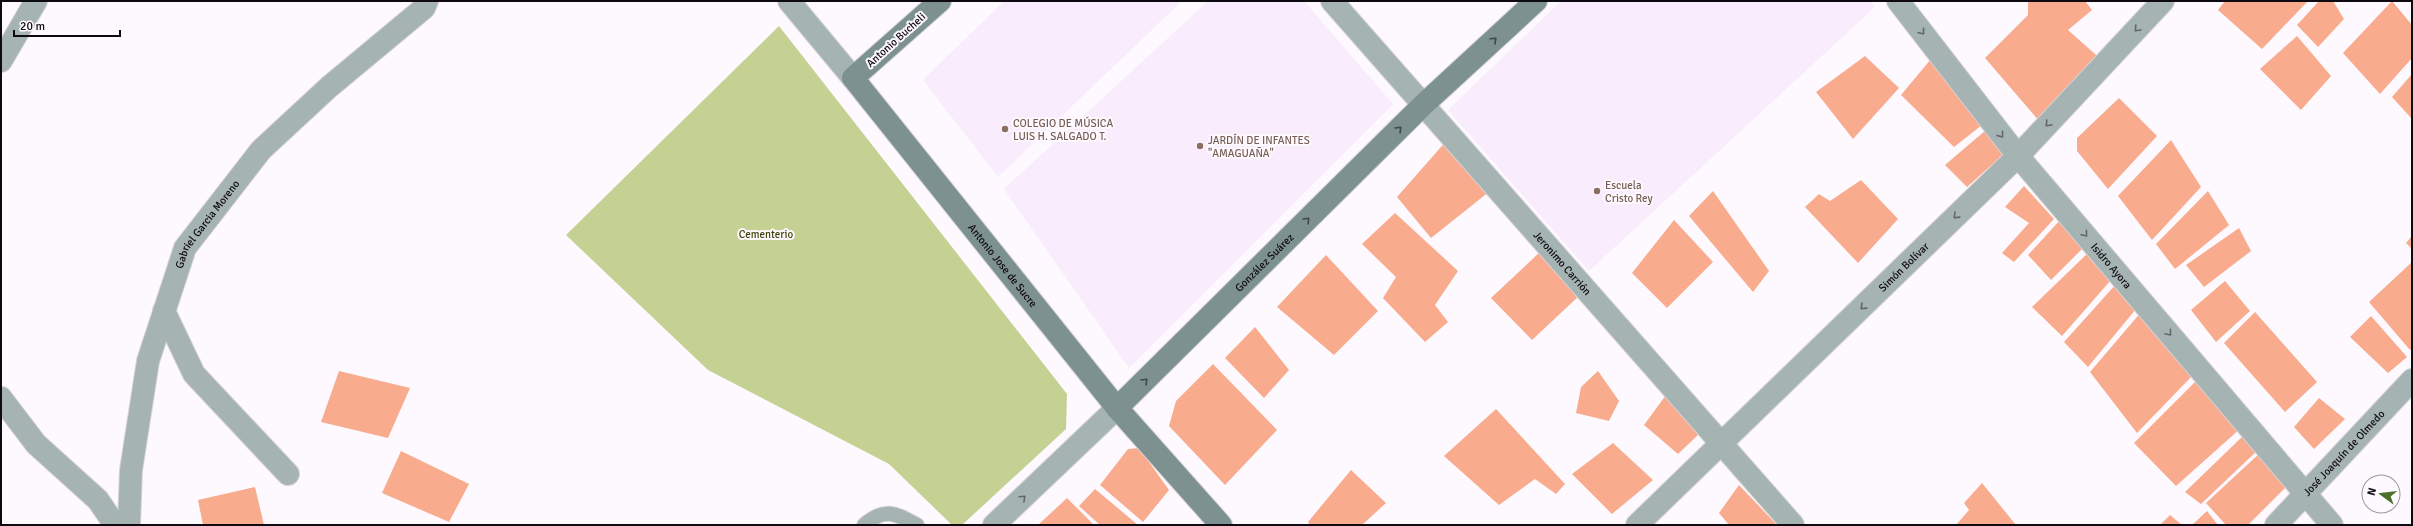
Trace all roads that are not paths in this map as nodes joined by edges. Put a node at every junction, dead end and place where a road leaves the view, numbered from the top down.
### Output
1 (36, 1) edge
2 (427, 1) edge
3 (789, 1) edge
4 (940, 1) edge
5 (1332, 1) edge
6 (1536, 1) edge
7 (1898, 1) edge
8 (2164, 1) edge
9 (1, 61) edge
10 (853, 78) junction
11 (1424, 105) junction
12 (2018, 156) junction
13 (164, 311) junction
14 (2412, 380) edge
15 (1, 398) edge
16 (1117, 408) junction
17 (1722, 444) junction
18 (288, 474) dead end
19 (2305, 494) junction
20 (115, 525) edge
21 (129, 525) edge
22 (864, 525) edge
23 (917, 525) edge
24 (994, 525) edge
25 (1221, 525) edge
26 (1637, 525) edge
27 (1793, 525) edge
28 (2276, 525) edge
29 (2332, 525) edge

1 - 9 street
2 - 13 street, Gabriel Garcia Moreno
3 - 10 street, Antonio Jose de Sucre
4 - 10 street, Antonio Bucheli
5 - 11 street, Jeronimo Carrión
11 -> 6 street, González Suárez
7 -> 12 street, Isidro Ayora
8 -> 12 street, Simón Bolívar
10 - 16 street, Antonio Jose de Sucre
16 -> 11 street, González Suárez
11 - 17 street, Jeronimo Carrión
12 -> 17 street, Simón Bolívar
12 -> 19 street, Isidro Ayora
13 - 18 street
13 - 21 street, Gabriel Garcia Moreno
14 - 19 street, José Joaquín de Olmedo
15 - 20 street
24 -> 16 street, González Suárez
16 - 25 street, Antonio Jose de Sucre
17 - 26 street, Simón Bolívar
17 - 27 street, Jeronimo Carrión
19 - 28 street, José Joaquín de Olmedo
19 - 29 street, Isidro Ayora
22 - 23 lane

